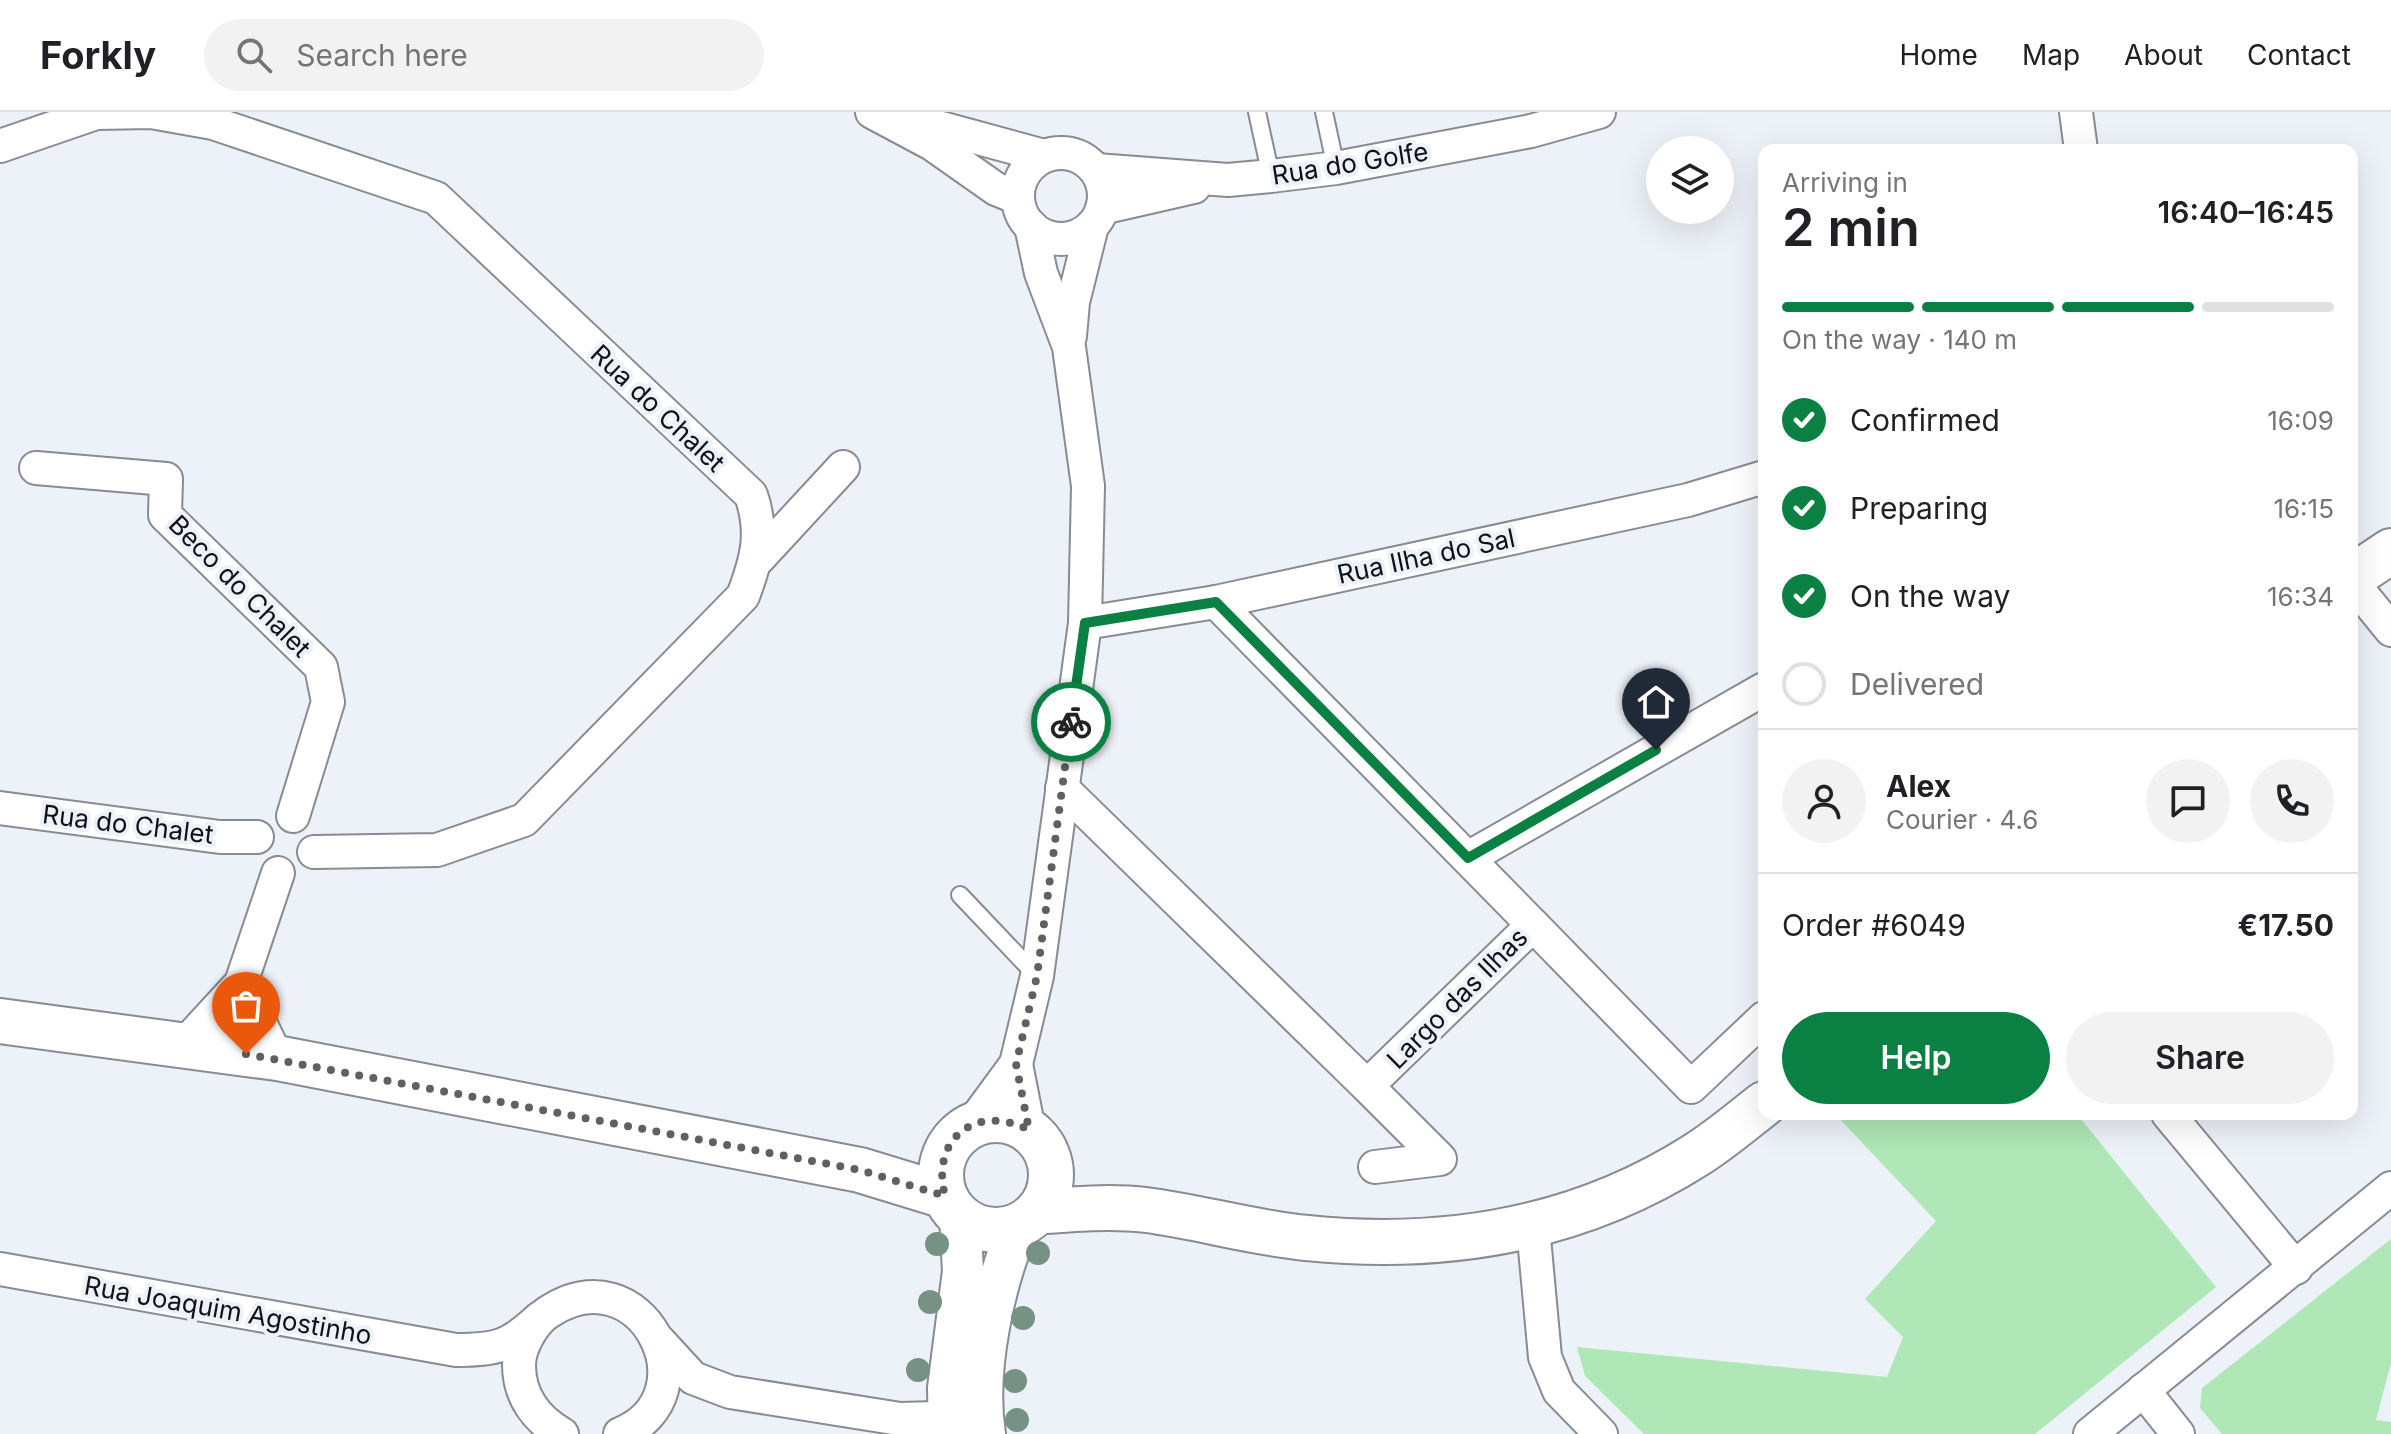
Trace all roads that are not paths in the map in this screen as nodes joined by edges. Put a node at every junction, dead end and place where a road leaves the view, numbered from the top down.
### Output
1 (872, 112) edge
2 (884, 112) edge
3 (1257, 112) edge
4 (1324, 112) edge
5 (1599, 112) edge
6 (0, 146) edge
7 (1044, 156) junction
8 (1336, 168) junction
9 (1096, 170) junction
10 (1271, 176) junction
11 (1228, 180) junction
12 (1024, 212) junction
13 (1097, 217) junction
14 (1069, 347) junction
15 (843, 467) dead end
16 (36, 468) dead end
17 (1758, 479) edge
18 (2391, 551) edge
19 (758, 559) junction
20 (2358, 575) edge
21 (2358, 587) edge
22 (1216, 602) junction
23 (1085, 623) junction
24 (2391, 630) edge
25 (1758, 692) edge
26 (1062, 788) junction
27 (0, 808) edge
28 (293, 816) junction
29 (257, 837) junction
30 (314, 852) junction
31 (1468, 858) junction
32 (278, 873) junction
33 (960, 895) dead end
34 (1533, 925) junction
35 (1037, 976) junction
36 (241, 983) junction
37 (0, 1021) edge
38 (1758, 1024) edge
39 (182, 1047) junction
40 (277, 1058) junction
41 (1016, 1064) junction
42 (1367, 1086) junction
43 (1758, 1108) edge
44 (2173, 1120) edge
45 (960, 1135) junction
46 (1039, 1144) junction
47 (1375, 1167) dead end
48 (860, 1170) junction
49 (2391, 1188) edge
50 (952, 1207) junction
51 (1144, 1210) junction
52 (1028, 1219) junction
53 (1533, 1227) junction
54 (2296, 1268) junction
55 (0, 1269) edge
56 (540, 1318) junction
57 (659, 1341) junction
58 (456, 1350) junction
59 (2143, 1390) junction
60 (730, 1392) junction
61 (546, 1424) edge
62 (966, 1425) edge
63 (629, 1430) edge
64 (1601, 1434) edge
65 (2090, 1434) edge
66 (2178, 1434) edge

1 - 12 street
2 - 7 street, Rua do Golfe
3 - 10 lane
4 - 8 lane
5 - 8 street, Rua do Golfe
6 - 19 street, Rua do Chalet
7 - 9 street, Rua do Golfe
7 - 12 street
8 - 10 street, Rua do Golfe
9 - 11 street, Rua do Golfe
9 - 13 street
10 - 11 street, Rua do Golfe
11 - 13 street
12 - 13 street
12 - 14 street
13 - 14 street
14 - 23 street
15 - 19 street
16 - 28 street, Beco do Chalet
17 - 22 street, Rua Ilha do Sal
18 - 20 main road
19 - 30 street, Rua do Chalet
21 - 24 street
22 - 23 street, Rua Ilha do Sal
22 - 31 street, Largo das Ilhas
23 - 26 street
25 - 31 street
26 - 35 street
26 - 42 street, Largo das Ilhas
27 - 29 street, Rua do Chalet
28 - 29 street
28 - 30 street
29 - 32 street
30 - 32 street
31 - 34 street, Largo das Ilhas
32 - 36 street
33 - 35 lane
34 - 38 street
34 - 42 street, Largo das Ilhas
35 - 41 street
36 - 39 street
36 - 40 street
37 - 39 main road
39 - 40 main road
40 - 48 main road
41 - 45 street
41 - 46 street
42 - 47 street, Largo das Ilhas
43 - 53 main road
44 - 54 street
45 - 46 main road
45 - 48 main road
45 - 50 main road
46 - 51 main road
46 - 52 main road
48 - 50 main road
49 - 54 street
50 - 52 main road
50 - 62 street
51 - 52 main road
51 - 53 main road
52 - 62 street
53 - 64 street
54 - 59 street
55 - 58 street, Rua Joaquim Agostinho
56 - 57 street, Rua Joaquim Agostinho
56 - 58 street, Rua Joaquim Agostinho
56 - 61 street, Rua Joaquim Agostinho
57 - 60 street, Rua Joaquim Agostinho
57 - 63 street, Rua Joaquim Agostinho
58 - 61 street, Rua Joaquim Agostinho
59 - 65 street
59 - 66 street
60 - 62 street, Rua Joaquim Agostinho
60 - 63 street, Rua Joaquim Agostinho

